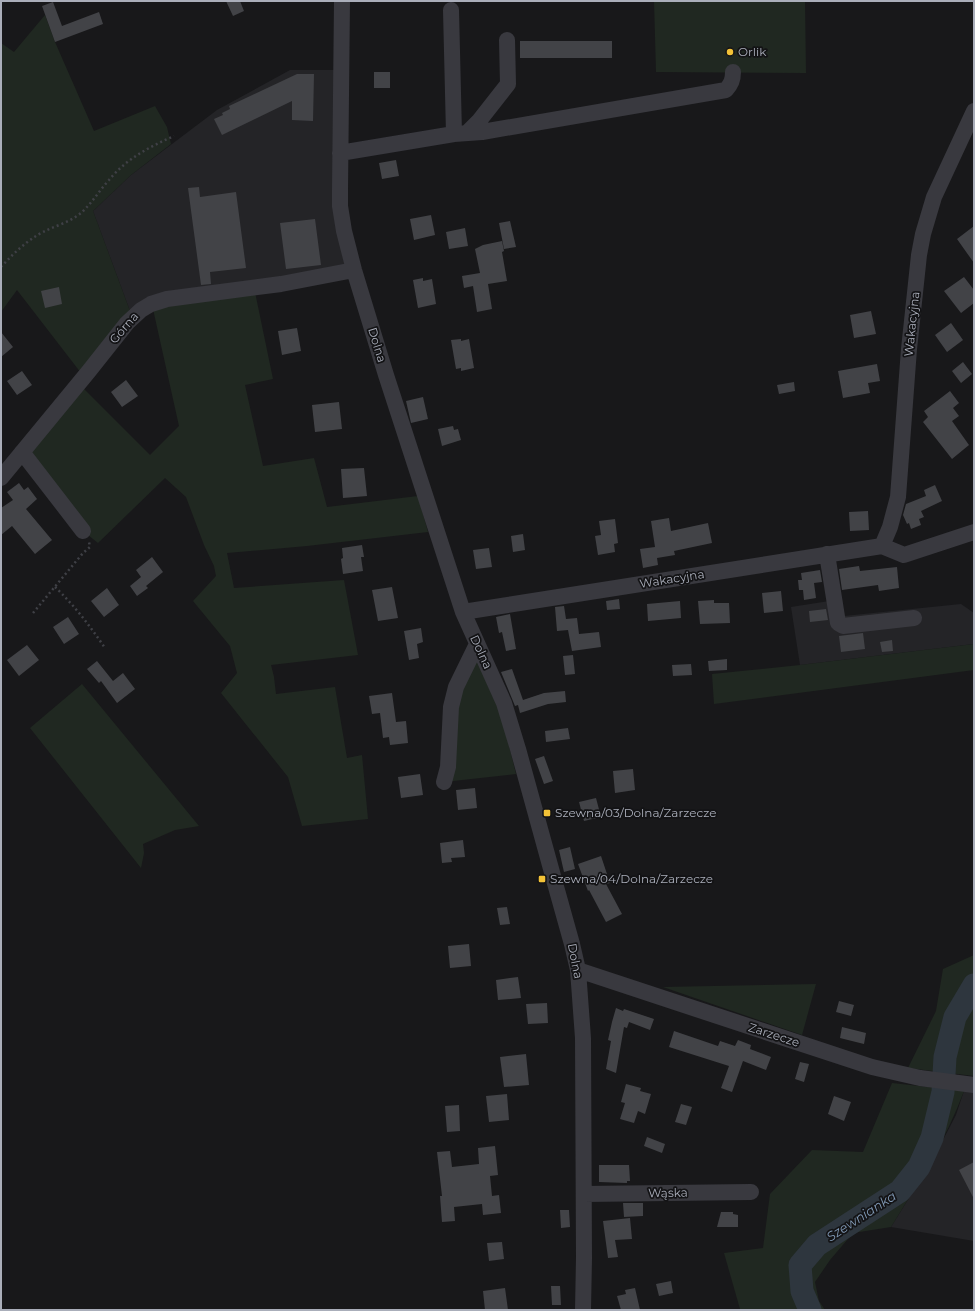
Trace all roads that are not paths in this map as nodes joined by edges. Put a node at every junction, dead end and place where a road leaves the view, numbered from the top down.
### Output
1 (342, 1) edge
2 (450, 10) dead end
3 (507, 40) dead end
4 (733, 72) dead end
5 (974, 111) edge
6 (461, 133) junction
7 (340, 153) junction
8 (354, 270) junction
9 (22, 452) junction
10 (1, 478) edge
11 (82, 531) road end
12 (974, 532) edge
13 (882, 546) junction
14 (827, 554) junction
15 (463, 612) junction
16 (914, 618) dead end
17 (477, 644) junction
18 (444, 782) dead end
19 (578, 970) junction
20 (970, 1085) edge
21 (751, 1192) dead end
22 (584, 1194) junction
23 (583, 1310) edge

1 - 7 street, Dolna
2 - 6 street
3 - 6 street
4 - 6 street
5 - 13 street, Wakacyjna
6 - 7 street
7 - 8 street, Dolna
8 - 9 street, Górna
8 - 15 street, Dolna
9 - 10 street, Górna
9 - 11 street
12 - 13 street
13 - 14 street, Wakacyjna
14 - 15 street, Wakacyjna
14 - 16 street
15 - 17 street, Dolna
17 - 18 street
17 - 19 street, Dolna
19 - 20 street, Zarzecze
19 - 22 street, Dolna
21 - 22 street, Wąska
22 - 23 street, Dolna

